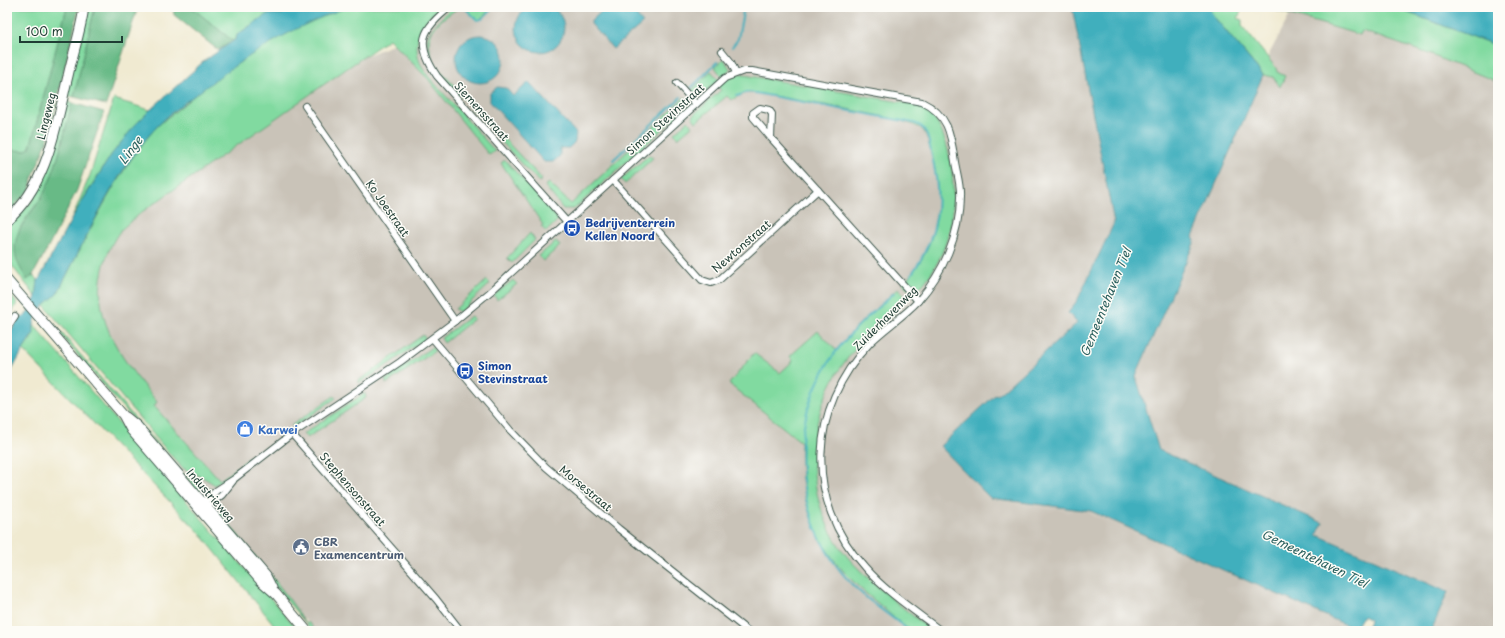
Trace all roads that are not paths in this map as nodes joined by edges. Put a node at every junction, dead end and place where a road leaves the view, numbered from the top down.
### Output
1 (84, 7) edge
2 (450, 7) edge
3 (722, 51) dead end
4 (736, 73) junction
5 (677, 83) dead end
6 (696, 104) junction
7 (305, 106) dead end
8 (771, 138) junction
9 (613, 180) junction
10 (818, 190) junction
11 (7, 220) edge
12 (567, 222) junction
13 (7, 280) edge
14 (918, 301) junction
15 (15, 316) dead end
16 (455, 321) junction
17 (7, 328) edge
18 (433, 339) junction
19 (292, 434) junction
20 (203, 507) junction
21 (307, 631) edge
22 (461, 631) edge
23 (748, 631) edge
24 (941, 631) edge

1 - 11 main road, Lingeweg
2 - 12 street, Siemensstraat
3 - 4 street
4 - 6 street, Simon Stevinstraat
4 - 14 street, Zuiderhavenweg
5 - 6 street
6 - 9 street, Simon Stevinstraat
7 - 16 street, Ko Joestraat
8 - 8 street
8 - 10 street
9 - 10 street, Newtonstraat
9 - 12 street, Simon Stevinstraat
10 - 14 street
12 - 16 street, Simon Stevinstraat
13 - 20 main road, Industrieweg
14 - 24 street, Zuiderhavenweg
15 - 17 street
16 - 18 street, Simon Stevinstraat
18 - 19 street, Simon Stevinstraat
18 - 23 street, Morsestraat
19 - 20 street, Simon Stevinstraat
19 - 22 street, Stephensonstraat
20 - 21 main road, Industrieweg

